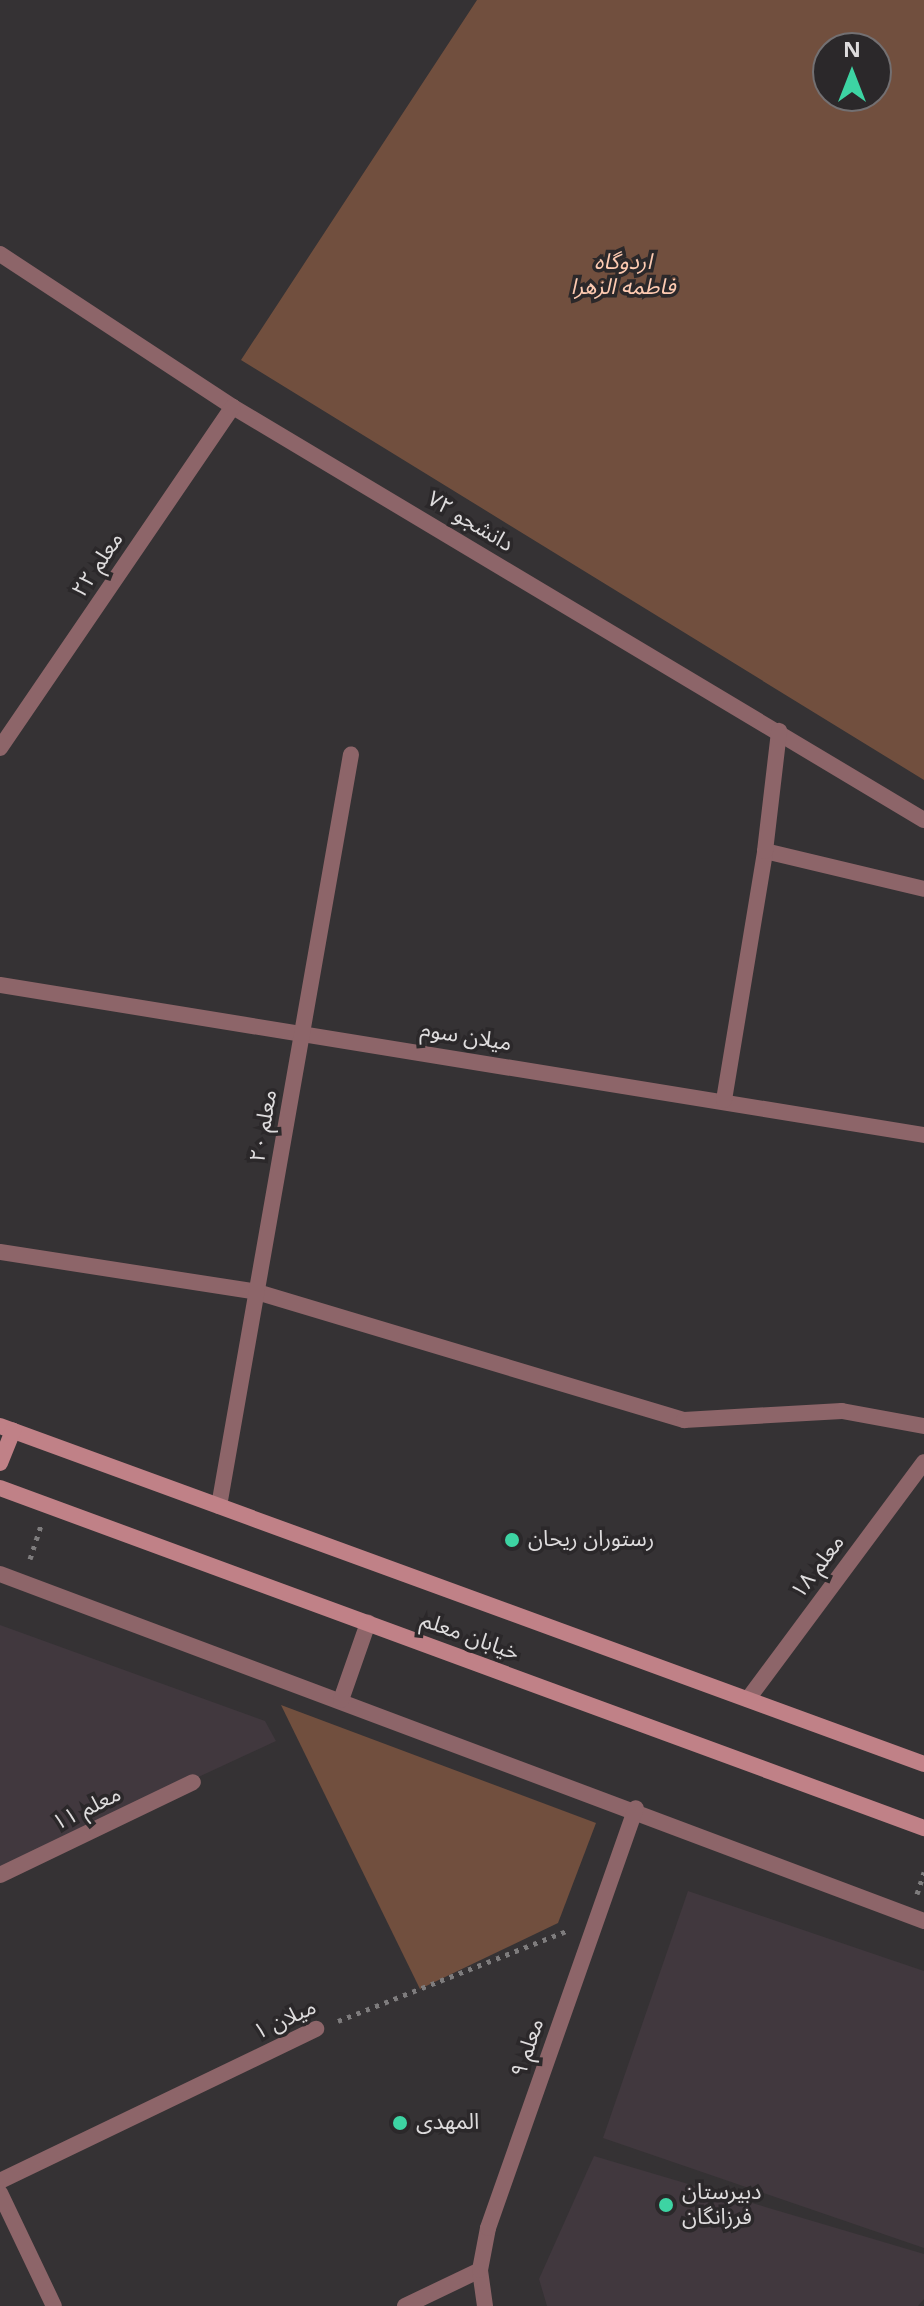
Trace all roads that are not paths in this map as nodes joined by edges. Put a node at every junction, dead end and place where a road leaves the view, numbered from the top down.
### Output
1 (1, 256) edge
2 (233, 407) junction
3 (779, 731) junction
4 (0, 748) edge
5 (351, 754) dead end
6 (924, 820) edge
7 (765, 851) junction
8 (924, 889) edge
9 (0, 985) edge
10 (303, 1034) junction
11 (724, 1100) junction
12 (924, 1135) edge
13 (0, 1252) edge
14 (257, 1292) junction
15 (924, 1426) edge
16 (6, 1428) edge
17 (924, 1462) edge
18 (0, 1463) edge
19 (0, 1488) edge
20 (219, 1506) junction
21 (0, 1574) edge
22 (368, 1623) junction
23 (748, 1699) junction
24 (341, 1700) junction
25 (924, 1764) edge
26 (193, 1782) dead end
27 (636, 1808) junction
28 (924, 1828) edge
29 (0, 1875) edge
30 (924, 1921) edge
31 (316, 2029) road end
32 (0, 2181) edge
33 (0, 2193) edge
34 (480, 2270) junction
35 (54, 2306) edge
36 (405, 2306) edge
37 (485, 2306) edge

1 - 2 street, دانشجو ۷۲
2 - 3 street, دانشجو ۷۲
2 - 4 street, معلم ۲۲
3 - 6 street, دانشجو ۷۲
3 - 7 street
5 - 10 street, معلم ۲۰
7 - 8 street
7 - 11 street
9 - 10 street, میلان سوم
10 - 11 street, میلان سوم
10 - 14 street, معلم ۲۰
11 - 12 street, میلان سوم
13 - 14 street
14 - 15 street
14 - 20 street, معلم ۲۰
16 - 18 main road
16 - 20 main road, خیابان معلم
17 - 23 street, معلم ۱۸
19 - 22 main road, خیابان معلم
20 - 23 main road, خیابان معلم
21 - 24 street
22 - 24 street
22 - 28 main road, خیابان معلم
23 - 25 main road, خیابان معلم
24 - 27 street
26 - 29 street, معلم ۱۱
27 - 30 street
27 - 34 street, معلم ۹
31 - 32 street, میلان ۱
33 - 35 street
34 - 36 street
34 - 37 street, معلم ۹

